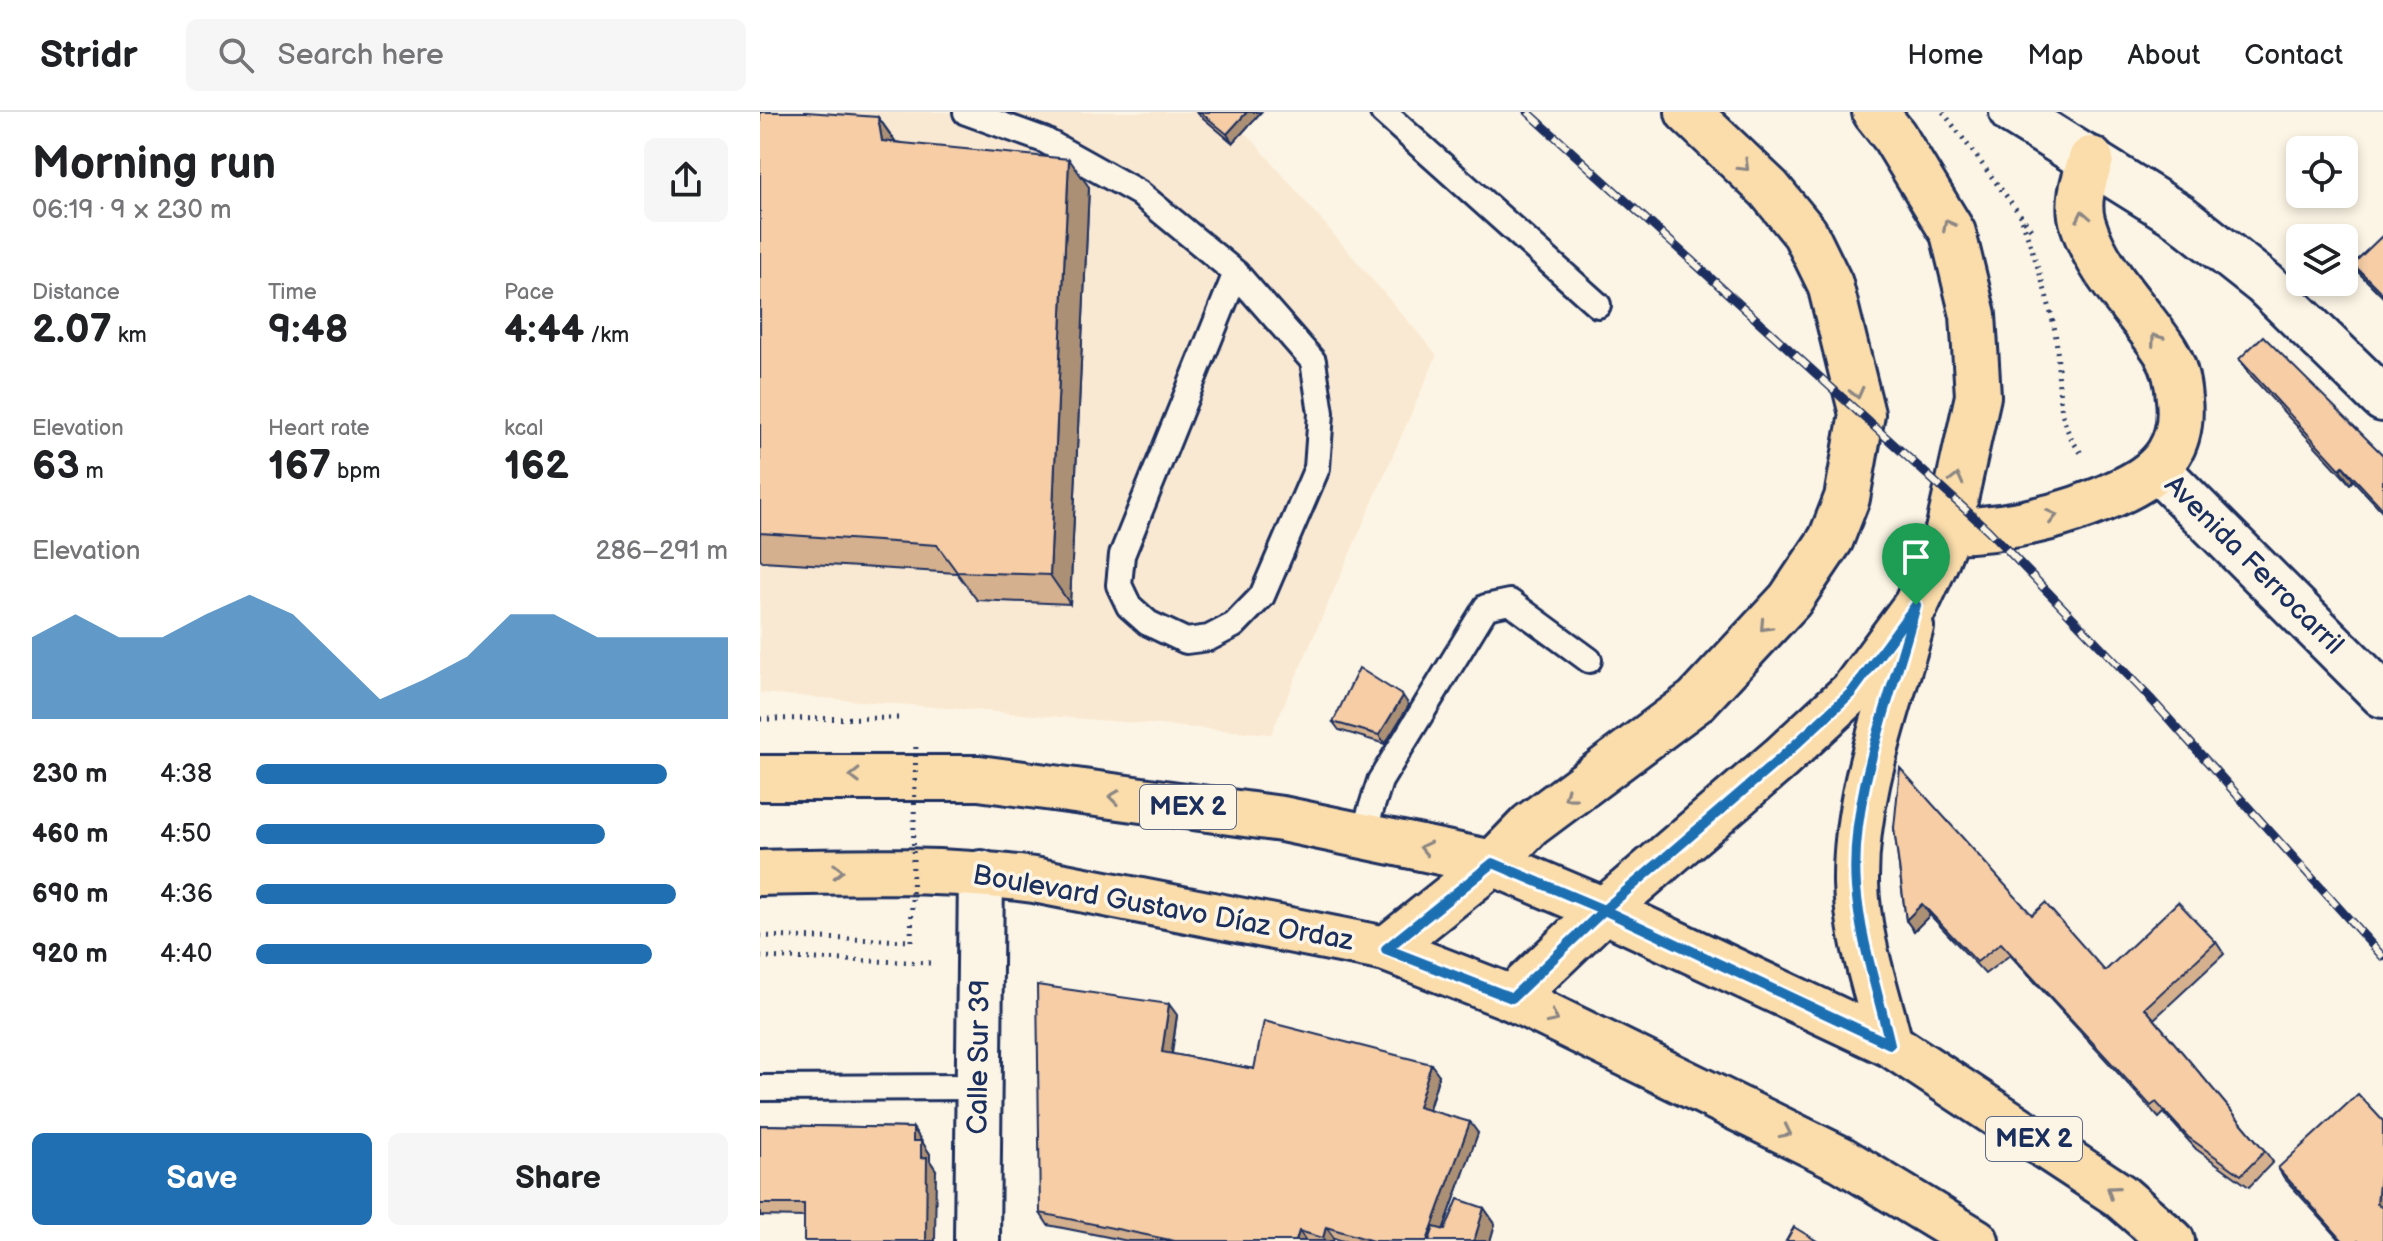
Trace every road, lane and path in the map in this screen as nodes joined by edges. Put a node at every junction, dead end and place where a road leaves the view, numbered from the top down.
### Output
1 (966, 112) edge
2 (1383, 112) edge
3 (1688, 112) edge
4 (1875, 112) edge
5 (2012, 112) edge
6 (2091, 159) junction
7 (2022, 220) dead end
8 (1236, 273) junction
9 (1598, 305) dead end
10 (2383, 399) edge
11 (2094, 460) dead end
12 (2158, 470) junction
13 (1948, 531) junction
14 (1916, 605) junction
15 (1589, 660) dead end
16 (2383, 695) edge
17 (903, 718) dead end
18 (760, 719) edge
19 (916, 742) dead end
20 (760, 778) edge
21 (1363, 834) junction
22 (1493, 863) junction
23 (760, 873) edge
24 (981, 873) junction
25 (1604, 910) junction
26 (760, 936) edge
27 (1386, 949) junction
28 (760, 957) edge
29 (980, 965) junction
30 (1512, 998) junction
31 (1890, 1044) junction
32 (979, 1087) junction
33 (760, 1088) edge
34 (977, 1241) edge
35 (1976, 1241) edge
36 (2172, 1241) edge

1 - 8 lane
2 - 9 lane
3 -> 22 main road
13 -> 4 main road
5 - 6 street
6 - 10 street
12 -> 6 main road
7 - 11 path
8 - 8 lane
13 -> 12 main road
12 - 16 street, Avenida Ferrocarril
13 - 14 main road
14 - 25 main road
14 - 31 main road
15 - 21 lane
17 - 18 path
19 - 26 path, bridge
21 -> 20 main road, MEX 2
22 -> 21 main road, MEX 2
22 - 25 main road, MEX 2
22 - 27 main road
23 -> 24 main road, Boulevard Gustavo Díaz Ordaz
24 - 27 main road, Boulevard Gustavo Díaz Ordaz
24 - 29 street, Calle Sur 39
25 - 30 main road
25 - 31 main road, MEX 2
27 - 30 main road, Boulevard Gustavo Díaz Ordaz
28 - 29 path
29 - 32 street, Calle Sur 39
30 -> 35 main road, Boulevard Gustavo Díaz Ordaz
36 -> 31 main road, MEX 2
32 - 33 lane
32 - 34 street, Calle Sur 39

